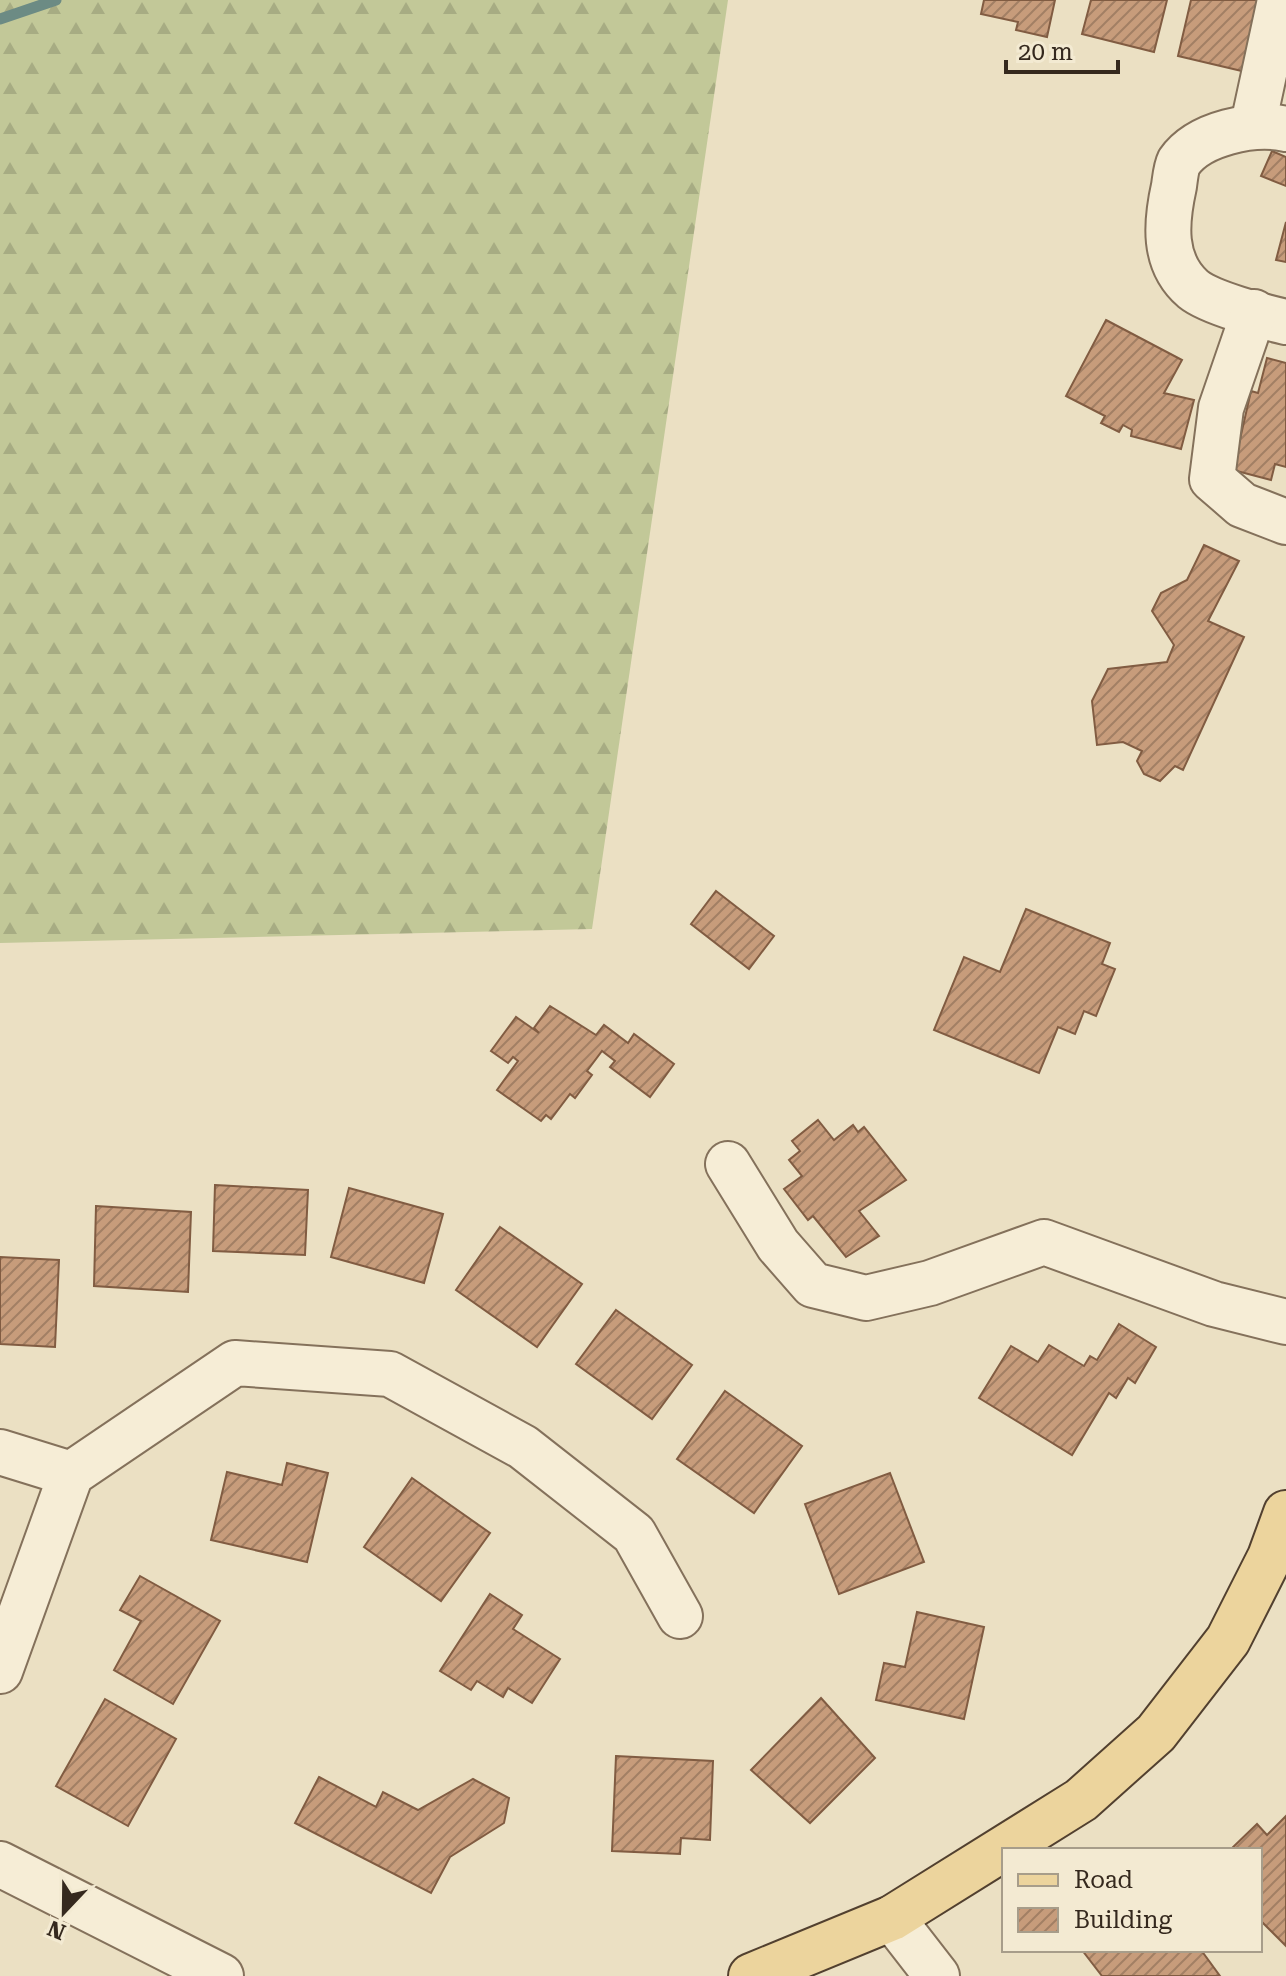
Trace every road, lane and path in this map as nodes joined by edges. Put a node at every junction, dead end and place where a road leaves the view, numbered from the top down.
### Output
1 (1280, 0) edge
2 (1269, 127) edge
3 (1270, 317) edge
4 (1286, 522) edge
5 (728, 1164) dead end
6 (1286, 1322) edge
7 (0, 1452) edge
8 (71, 1474) junction
9 (1286, 1513) edge
10 (680, 1616) dead end
11 (0, 1671) edge
12 (1004, 1848) edge
13 (1002, 1849) edge
14 (0, 1864) edge
15 (892, 1918) junction
16 (221, 1976) edge
17 (751, 1976) edge
18 (937, 1976) edge

1 - 2 street
2 - 3 street
3 - 4 street
5 - 6 street
7 - 8 street
8 - 10 street
8 - 11 street
9 - 12 main road
13 - 15 main road
14 - 16 street
15 - 17 main road
15 - 18 street

